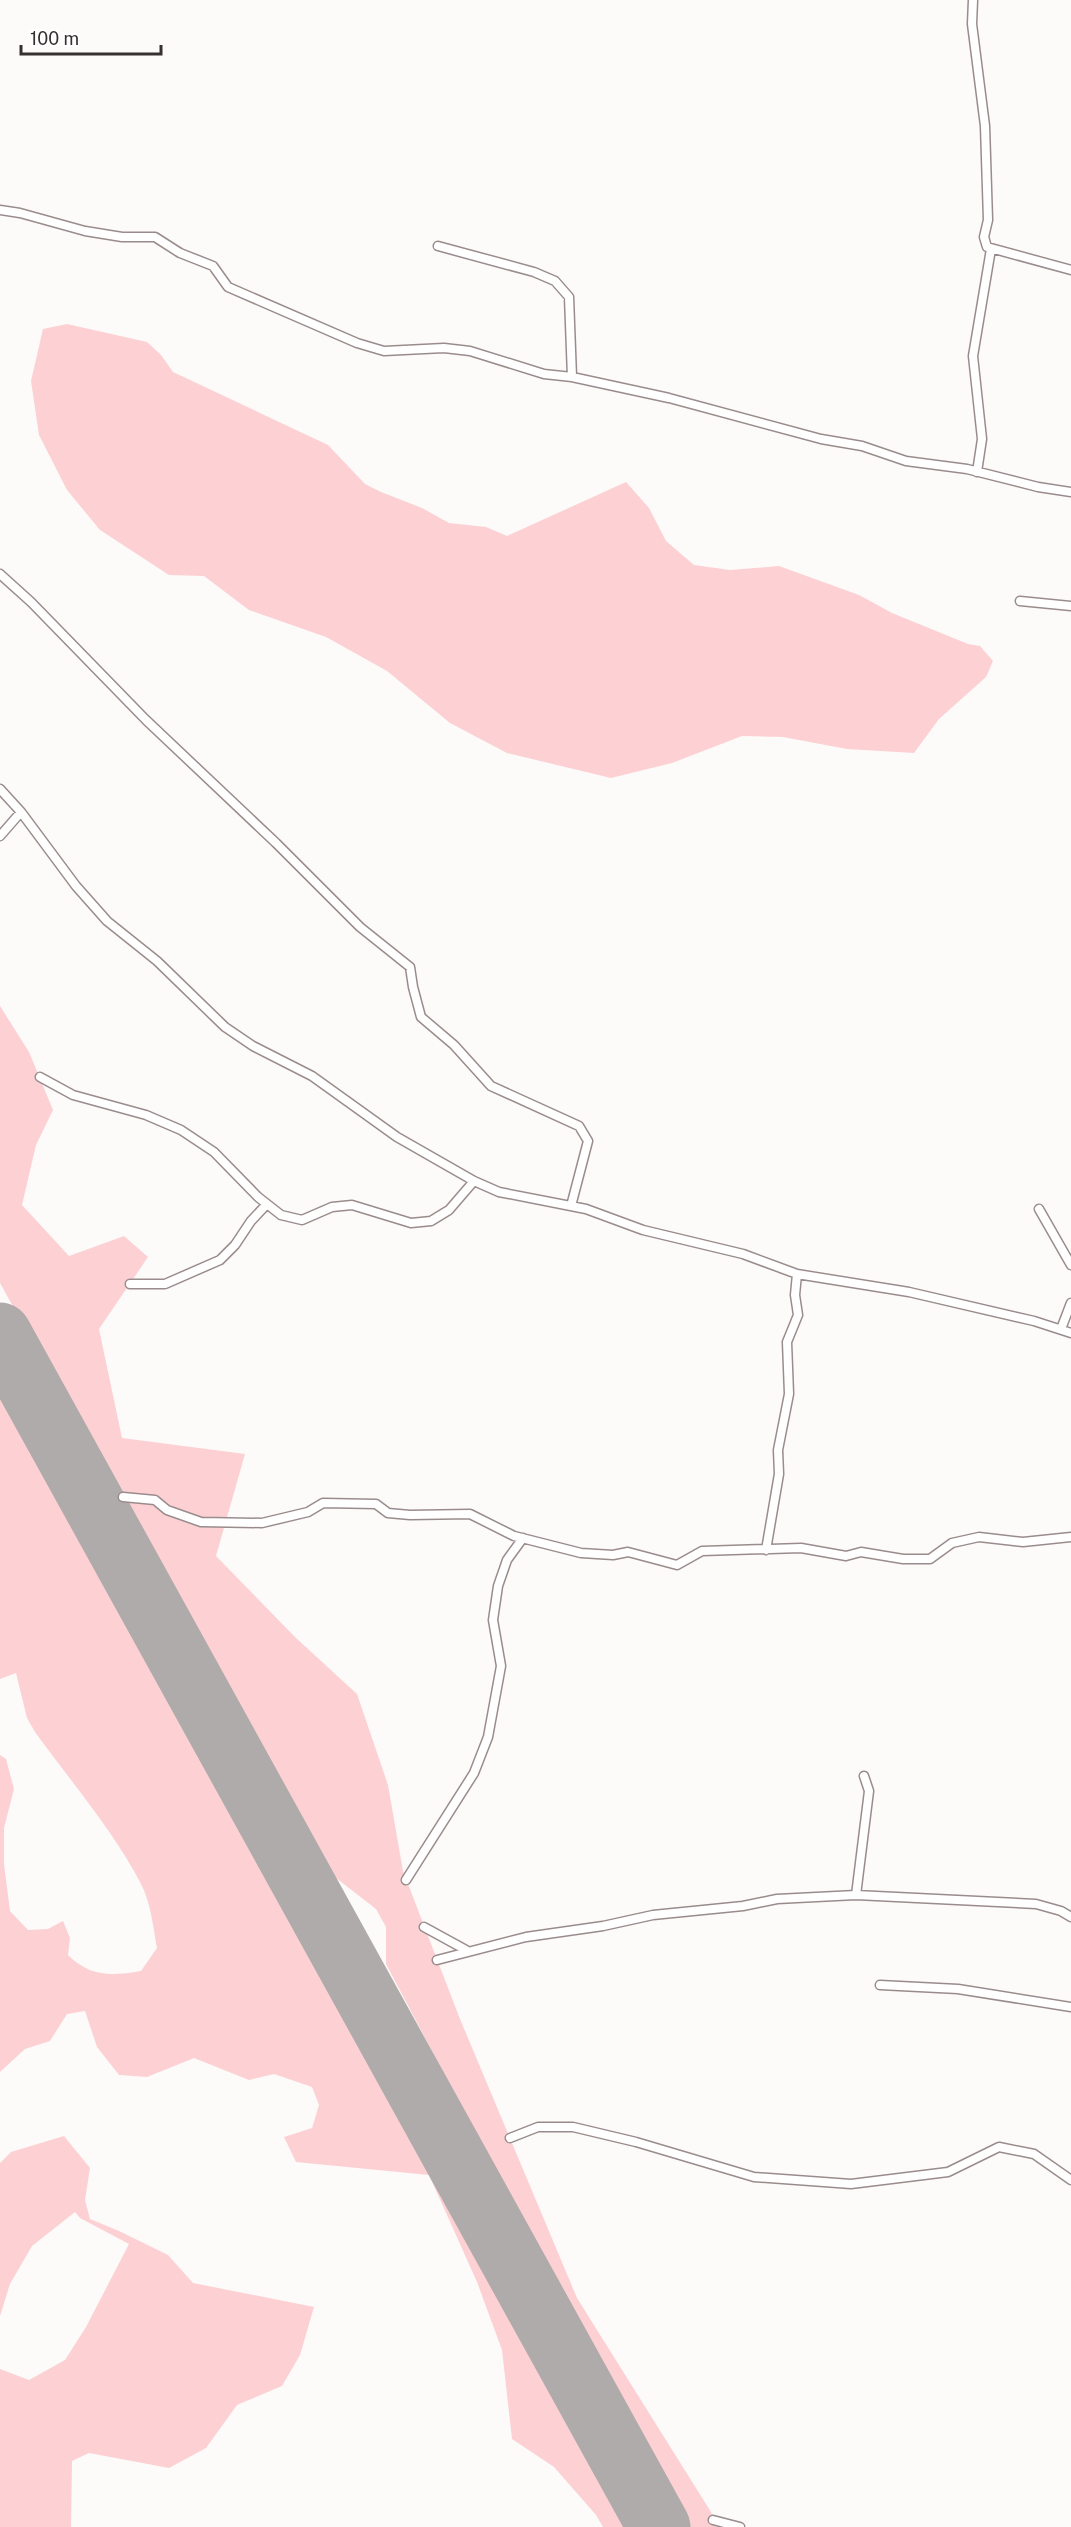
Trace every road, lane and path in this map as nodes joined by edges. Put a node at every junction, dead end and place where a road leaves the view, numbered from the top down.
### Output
1 (973, 0) edge
2 (0, 210) edge
3 (438, 246) dead end
4 (990, 249) junction
5 (1071, 270) edge
6 (572, 377) junction
7 (977, 472) junction
8 (1071, 492) edge
9 (0, 574) edge
10 (1020, 601) dead end
11 (1071, 606) edge
12 (0, 789) edge
13 (21, 812) junction
14 (0, 836) edge
15 (40, 1077) dead end
16 (474, 1181) junction
17 (267, 1204) junction
18 (571, 1206) junction
19 (1039, 1209) dead end
20 (1071, 1265) edge
21 (797, 1274) junction
22 (130, 1284) dead end
23 (1071, 1303) edge
24 (1061, 1329) junction
25 (1071, 1333) edge
26 (123, 1497) dead end
27 (1071, 1537) edge
28 (523, 1539) junction
29 (766, 1550) junction
30 (864, 1776) dead end
31 (406, 1880) dead end
32 (856, 1895) junction
33 (1071, 1917) edge
34 (424, 1927) dead end
35 (466, 1950) junction
36 (437, 1960) dead end
37 (880, 1985) dead end
38 (1071, 2007) edge
39 (510, 2139) dead end
40 (1071, 2180) edge
41 (713, 2520) dead end
42 (740, 2527) edge

1 - 4 street
2 - 6 street
3 - 6 street
4 - 5 street
4 - 7 street
6 - 7 street
7 - 8 street
9 - 18 street
10 - 11 street
12 - 13 street
13 - 14 street
13 - 16 street
15 - 17 street
16 - 17 street
16 - 18 street
17 - 22 street
18 - 21 street
19 - 20 street
21 - 24 street
21 - 29 street
23 - 24 street
24 - 25 street
26 - 28 street
27 - 29 street
28 - 29 street
28 - 31 street
30 - 32 street
32 - 33 street
32 - 35 street
34 - 35 street
35 - 36 street
37 - 38 street
39 - 40 street
41 - 42 street

